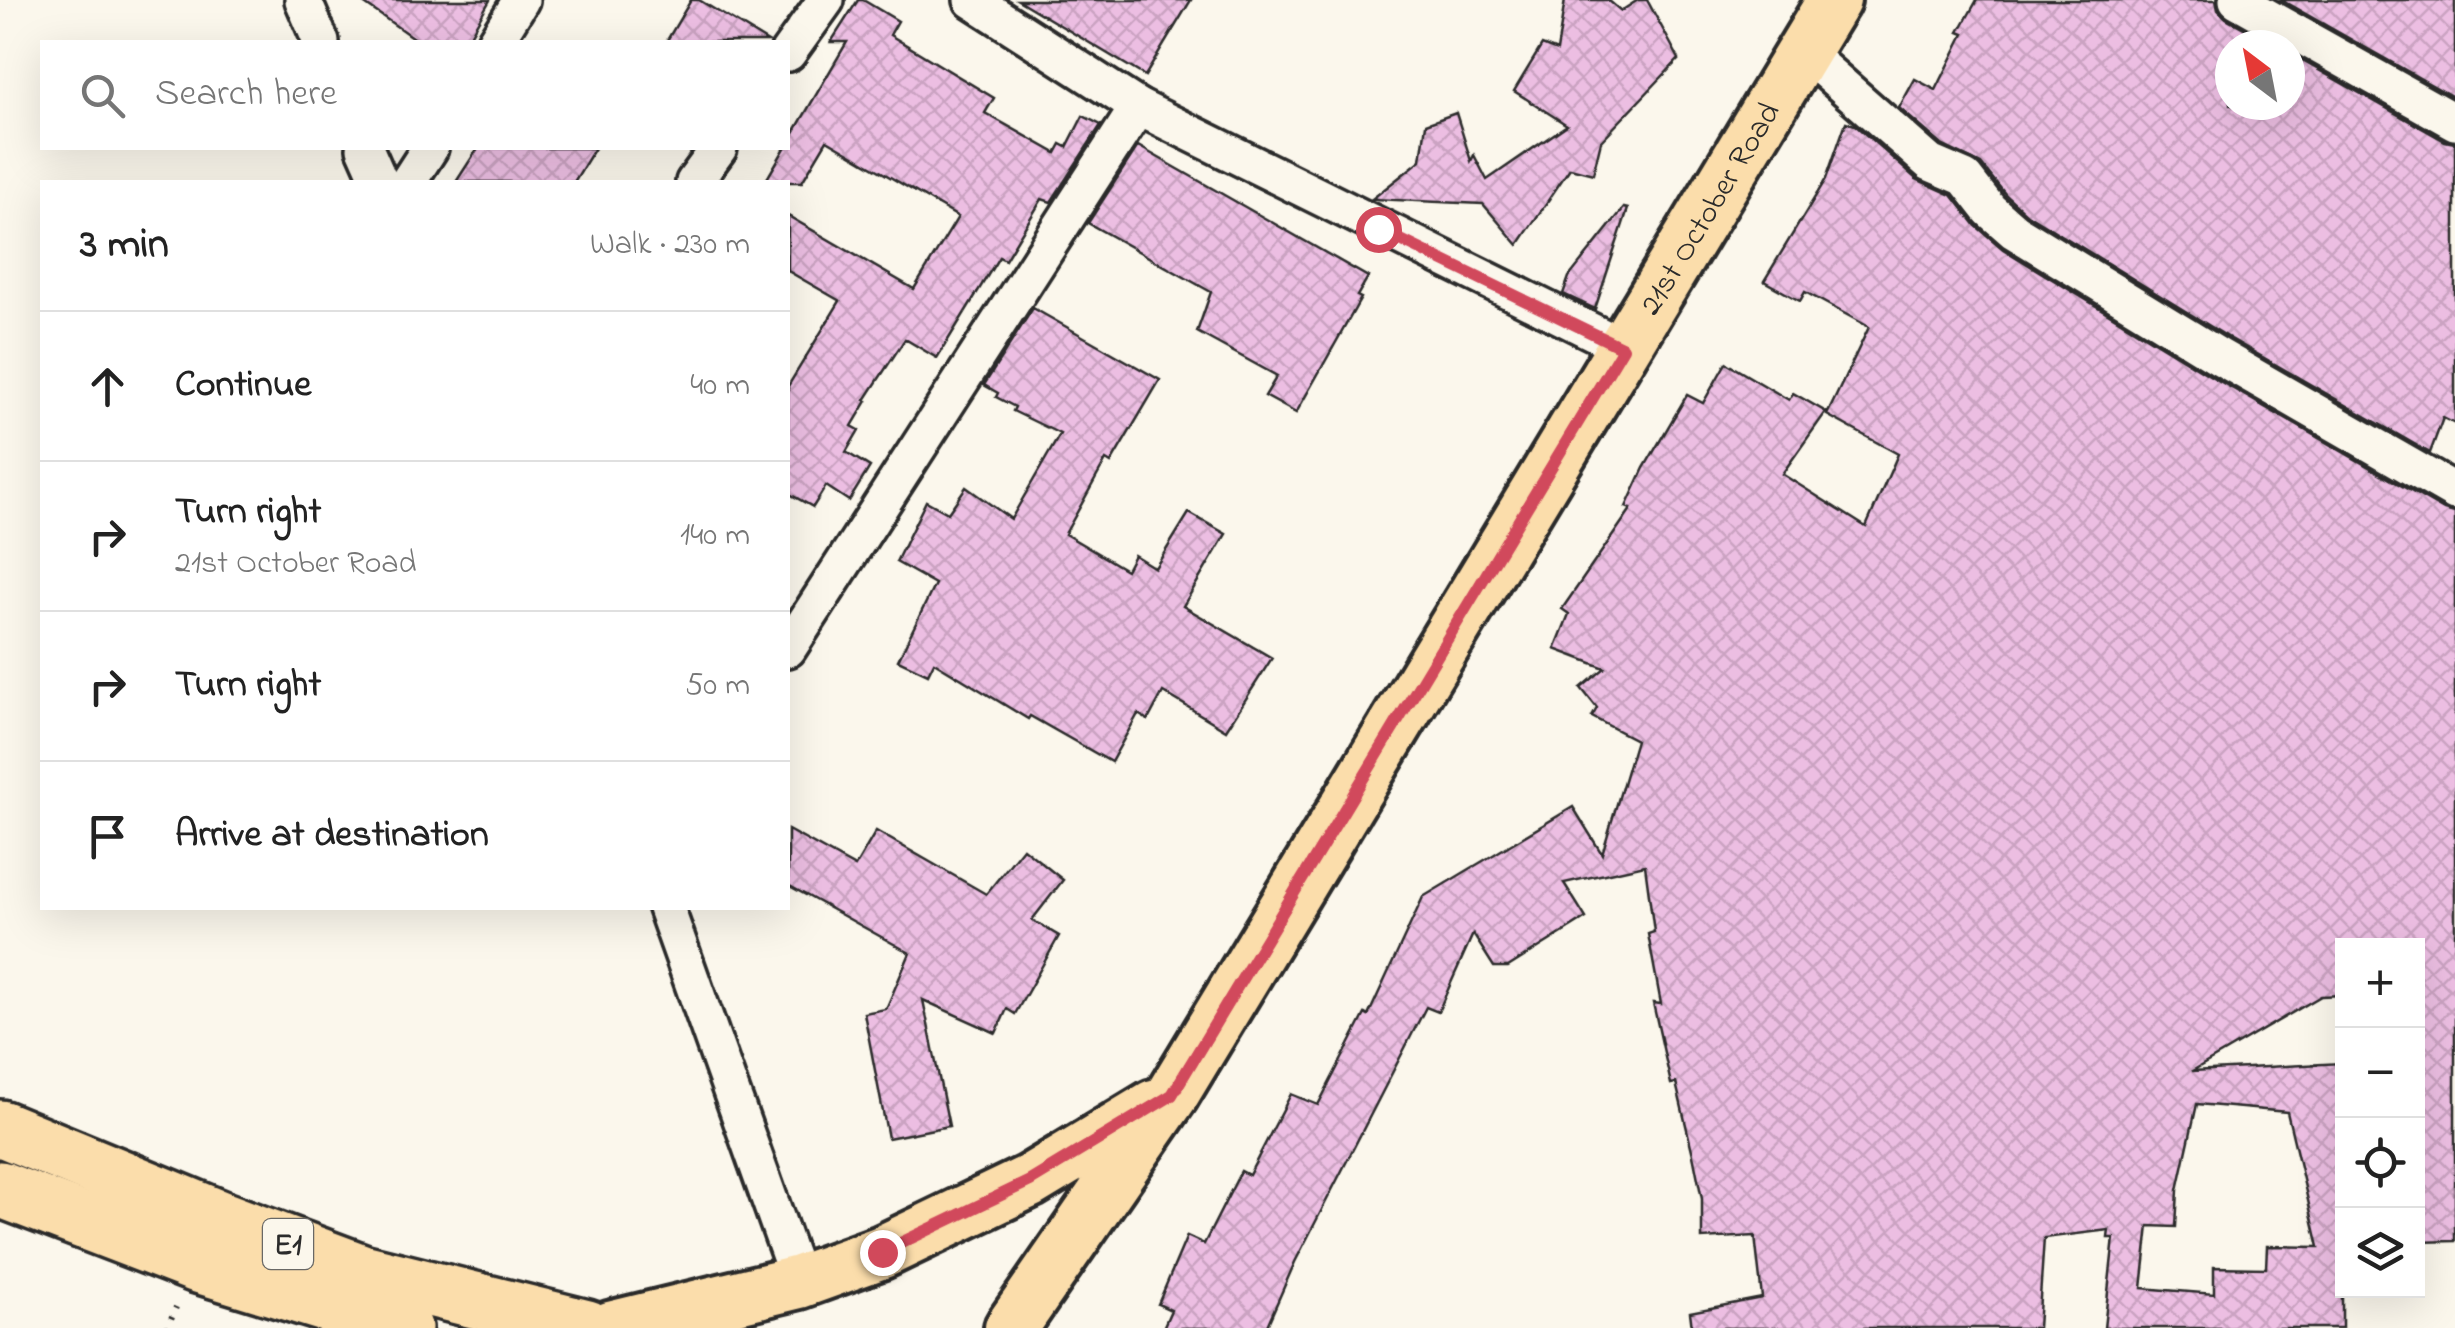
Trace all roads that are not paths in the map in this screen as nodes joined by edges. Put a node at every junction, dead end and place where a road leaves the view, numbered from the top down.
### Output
1 (304, 0) edge
2 (521, 0) edge
3 (826, 0) edge
4 (972, 0) edge
5 (1834, 0) edge
6 (2237, 0) edge
7 (320, 40) edge
8 (495, 40) edge
9 (790, 50) edge
10 (1802, 50) junction
11 (1138, 107) junction
12 (2455, 122) edge
13 (366, 150) edge
14 (429, 150) edge
15 (718, 150) edge
16 (379, 180) edge
17 (409, 180) edge
18 (695, 180) edge
19 (1623, 348) junction
20 (2455, 492) edge
21 (790, 647) edge
22 (667, 910) edge
23 (1172, 1095) junction
24 (0, 1128) edge
25 (0, 1189) edge
26 (799, 1282) junction
27 (404, 1328) edge
28 (587, 1328) edge
29 (610, 1328) edge
30 (1011, 1328) edge

1 - 7 street
2 - 8 street
3 - 9 street
4 - 11 street
5 - 10 main road, 21st October Road
6 - 12 street
10 - 19 main road, 21st October Road
10 - 20 street
11 - 19 street
11 - 21 street
13 - 16 street
14 - 17 street
15 - 18 street
19 - 23 main road, 21st October Road
22 - 26 street
23 - 26 main road
23 - 30 main road, 21st October Road
24 - 28 highway, E1
25 - 27 highway, E1
26 - 29 main road

